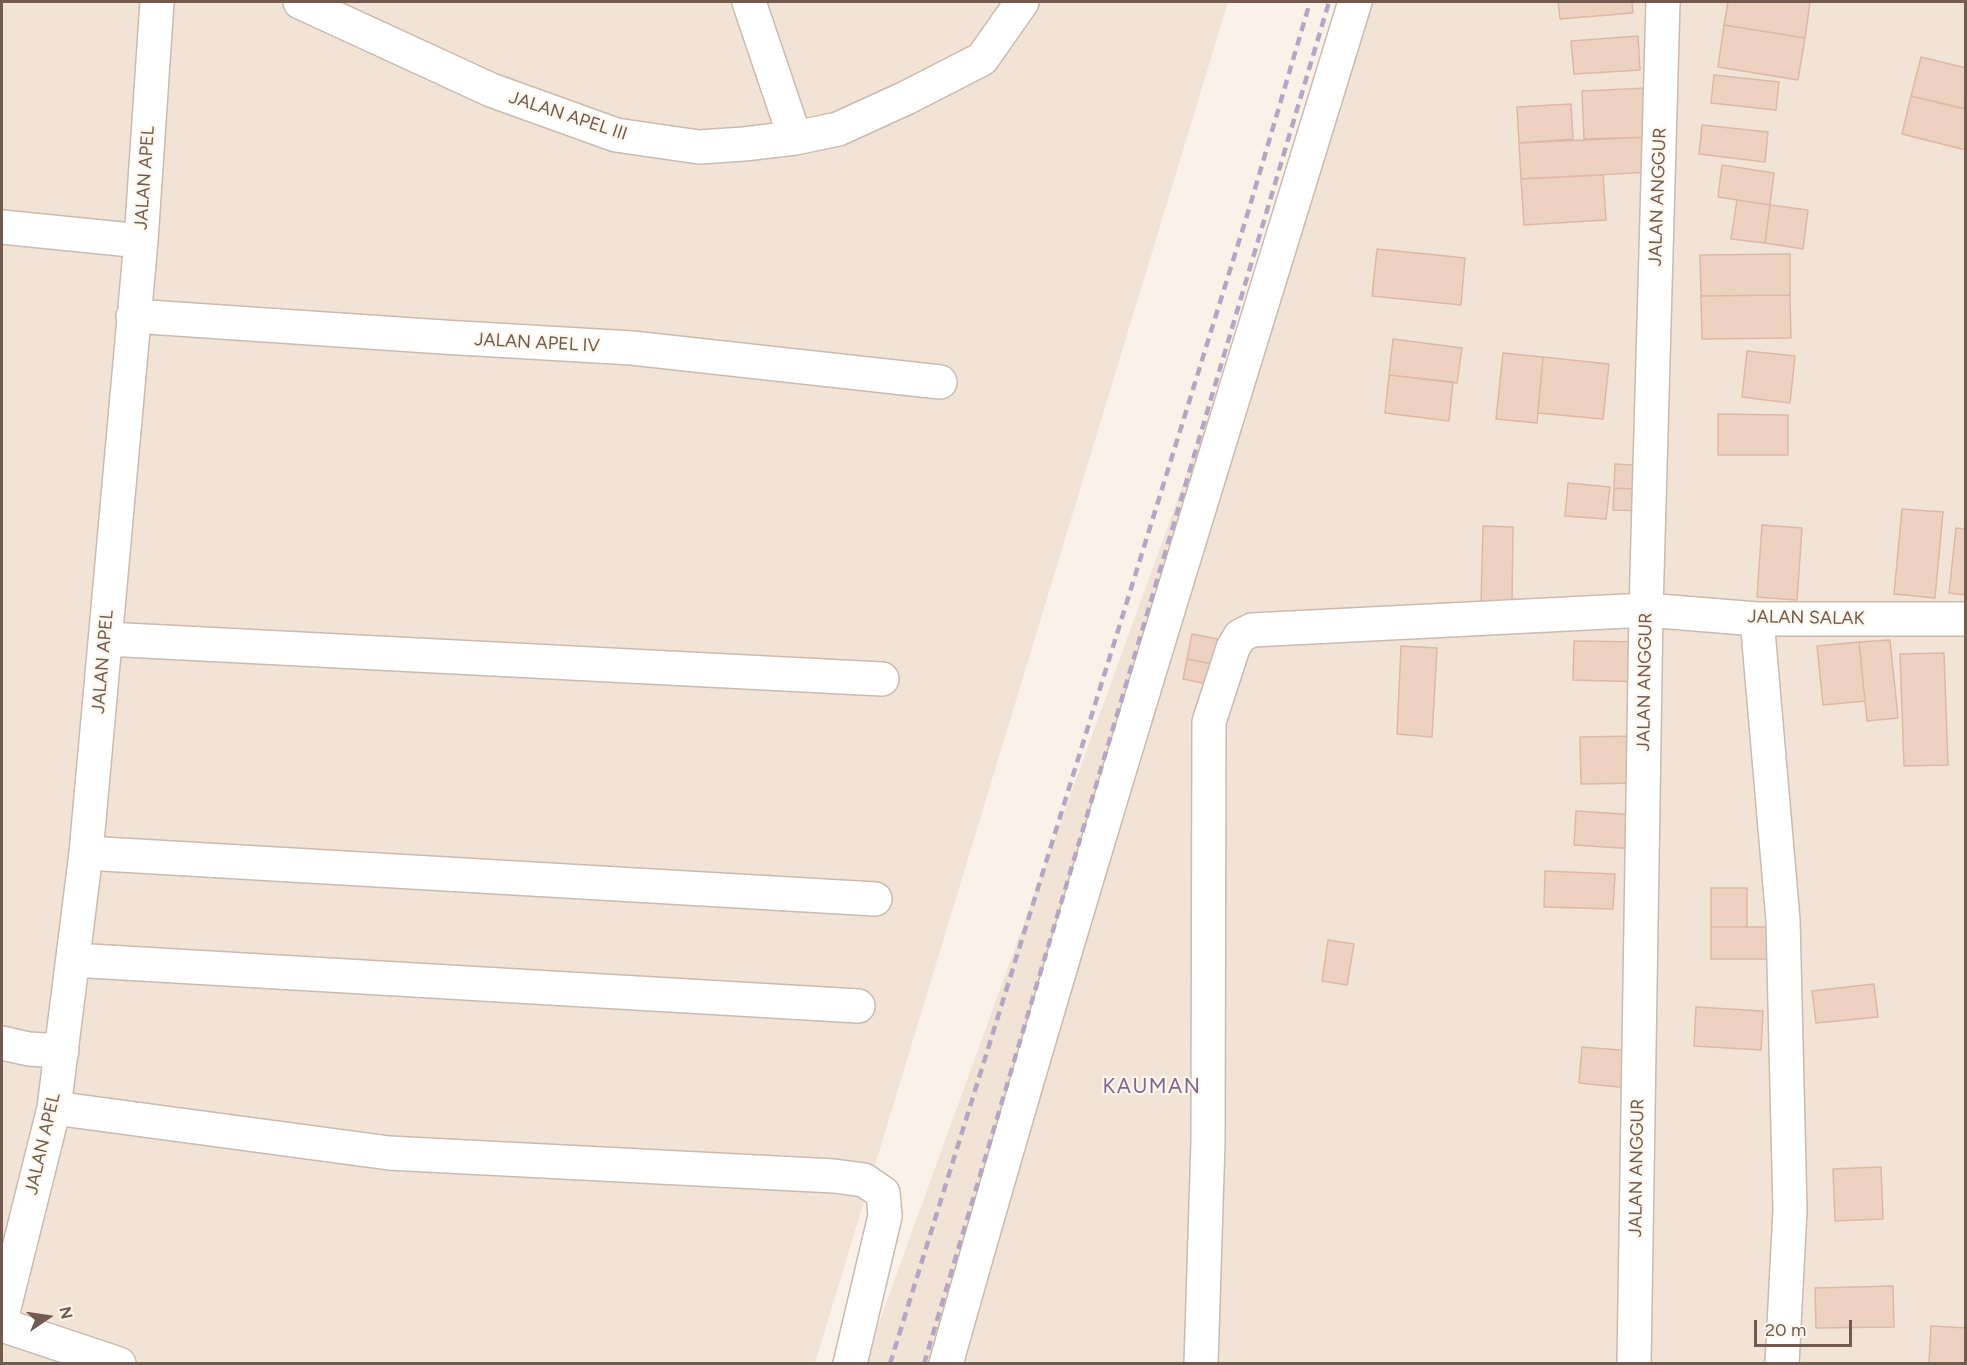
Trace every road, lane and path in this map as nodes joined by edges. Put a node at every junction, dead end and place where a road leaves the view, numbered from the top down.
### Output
1 (157, 2) edge
2 (300, 2) edge
3 (749, 2) edge
4 (1022, 2) edge
5 (1355, 2) edge
6 (1663, 2) edge
7 (795, 138) junction
8 (2, 227) edge
9 (141, 241) junction
10 (133, 316) junction
11 (940, 382) dead end
12 (1646, 610) junction
13 (1757, 619) junction
14 (1965, 619) edge
15 (106, 639) junction
16 (882, 679) dead end
17 (86, 852) junction
18 (875, 899) dead end
19 (73, 960) junction
20 (858, 1006) dead end
21 (2, 1043) edge
22 (62, 1051) junction
23 (54, 1108) junction
24 (2, 1316) edge
25 (2, 1325) edge
26 (119, 1364) edge
27 (850, 1364) edge
28 (946, 1364) edge
29 (1201, 1364) edge
30 (1634, 1364) edge
31 (1782, 1364) edge

1 - 9 street, JALAN APEL
2 - 7 street, JALAN APEL III
3 - 7 street
4 - 7 street, JALAN APEL III
5 - 28 street
6 - 12 street, JALAN ANGGUR
8 - 9 street
9 - 10 street, JALAN APEL
10 - 11 street, JALAN APEL IV
10 - 15 street, JALAN APEL
12 - 13 street, JALAN SALAK
12 - 29 street, JALAN SALAK
12 - 30 street, JALAN ANGGUR
13 - 14 street, JALAN SALAK
13 - 31 street
15 - 16 street
15 - 17 street, JALAN APEL
17 - 18 street
17 - 19 street, JALAN APEL
19 - 20 street
19 - 22 street, JALAN APEL
21 - 22 street
22 - 23 street, JALAN APEL
23 - 24 street, JALAN APEL
23 - 27 street
25 - 26 street

